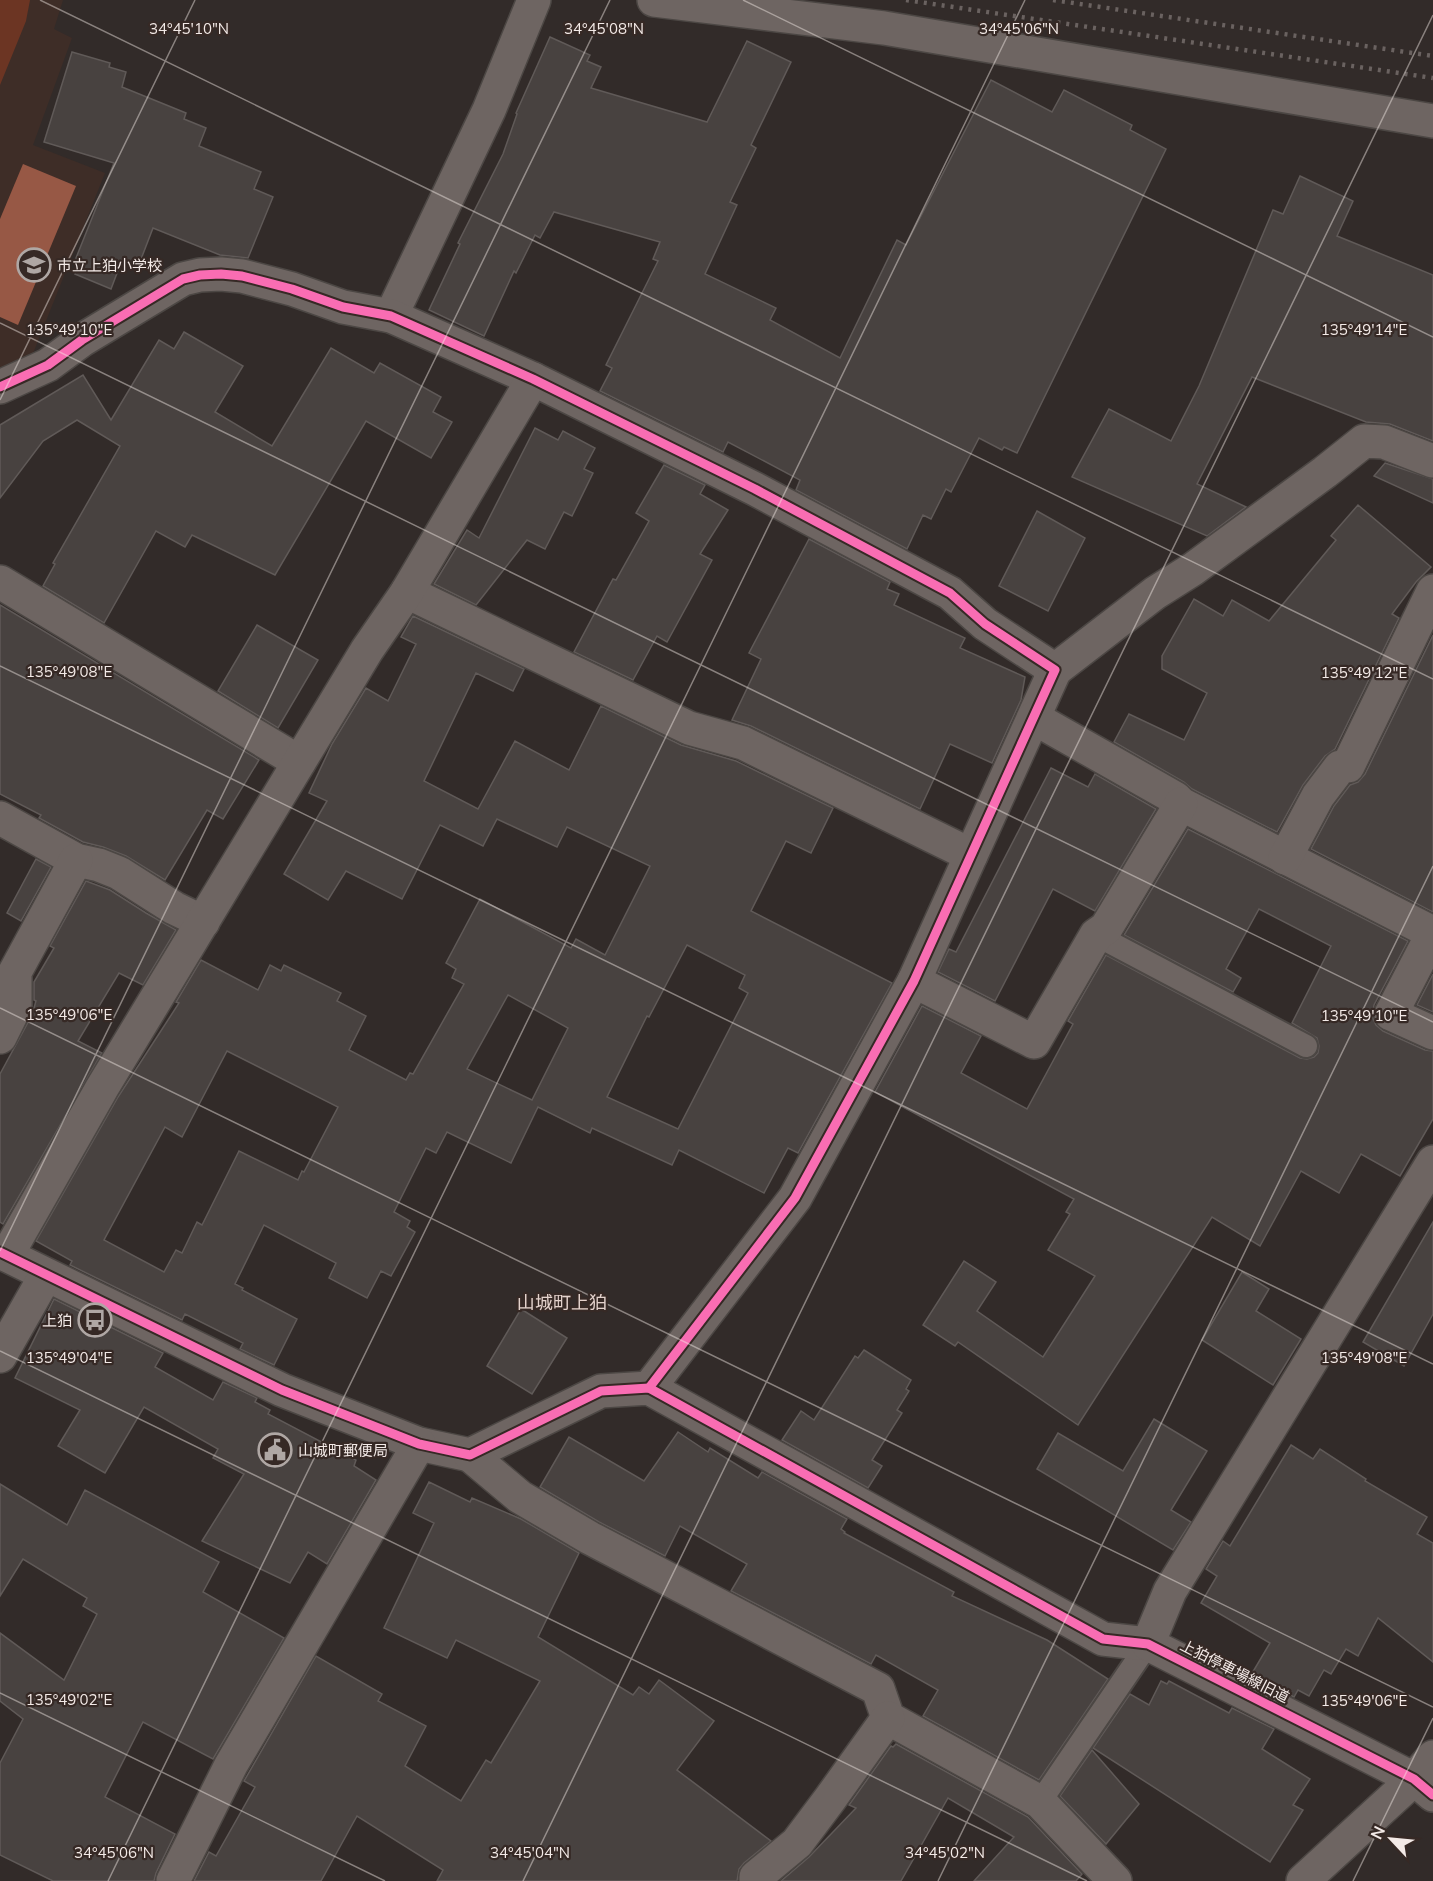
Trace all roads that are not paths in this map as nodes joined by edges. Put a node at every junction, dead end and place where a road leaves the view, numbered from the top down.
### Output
1 (534, 0) edge
2 (654, 0) edge
3 (1433, 121) edge
4 (391, 316) junction
5 (533, 379) junction
6 (0, 387) edge
7 (1433, 461) edge
8 (0, 582) edge
9 (1433, 591) edge
10 (407, 592) junction
11 (1054, 670) junction
12 (1034, 718) junction
13 (299, 762) junction
14 (1181, 804) junction
15 (0, 818) edge
16 (971, 855) junction
17 (1285, 858) junction
18 (76, 860) junction
19 (203, 922) junction
20 (1096, 935) junction
21 (914, 981) junction
22 (1433, 1033) edge
23 (0, 1037) edge
24 (1306, 1046) dead end
25 (1433, 1162) edge
26 (4, 1254) edge
27 (46, 1275) junction
28 (0, 1356) edge
29 (649, 1388) junction
30 (419, 1444) junction
31 (470, 1455) junction
32 (1148, 1644) junction
33 (888, 1718) junction
34 (1427, 1777) edge
35 (1040, 1802) junction
36 (173, 1881) edge
37 (756, 1881) edge
38 (1115, 1881) edge
39 (1303, 1881) edge

1 - 4 street
2 - 3 street
4 - 5 street
4 - 6 street
5 - 10 street
5 - 11 street
7 - 11 street
8 - 13 street
9 - 17 street
10 - 13 street
10 - 16 street
11 - 12 street
12 - 14 street
12 - 16 street
13 - 19 street
14 - 17 street
14 - 20 street
15 - 18 street
16 - 21 street
17 - 22 street
18 - 19 street
18 - 23 street
19 - 26 street
20 - 21 street
20 - 24 lane
21 - 29 street
25 - 32 street
26 - 27 street
27 - 28 street
27 - 30 street
29 - 31 street
29 - 32 street
30 - 31 street
30 - 36 street
31 - 33 street
32 - 34 street, 上狛停車場線旧道
32 - 35 lane
33 - 35 street
33 - 37 street
34 - 39 street
35 - 38 street

